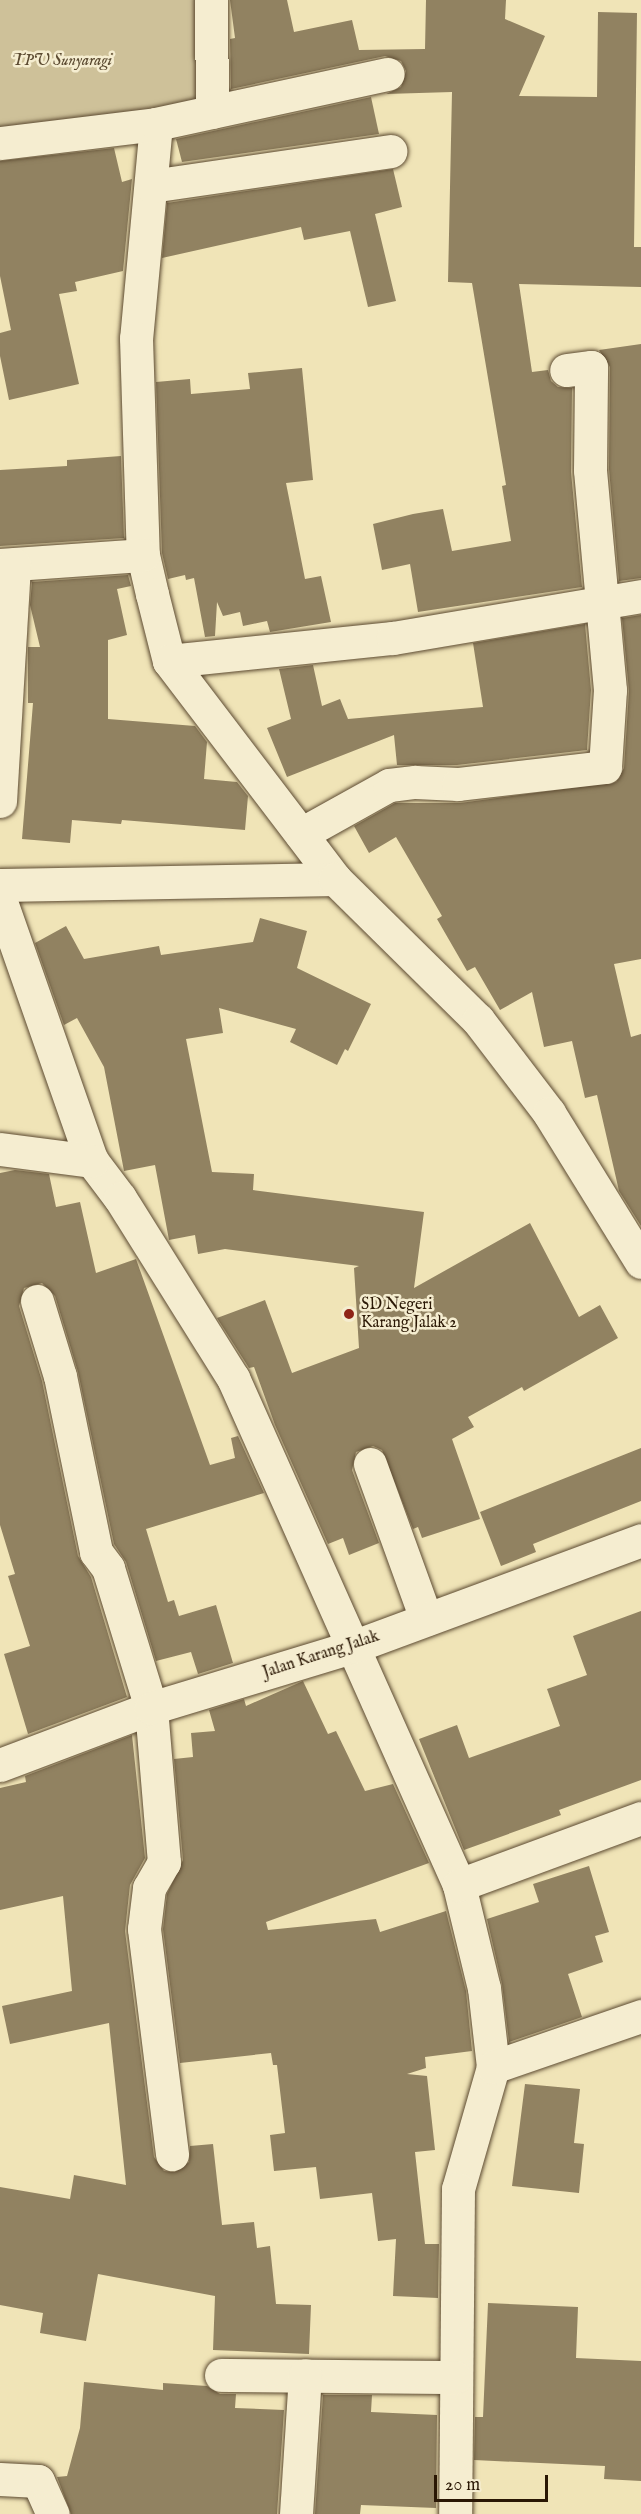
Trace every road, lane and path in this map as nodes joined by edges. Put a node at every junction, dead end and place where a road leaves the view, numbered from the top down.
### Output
1 (210, 0) edge
2 (388, 74) dead end
3 (212, 112) junction
4 (156, 124) junction
5 (0, 142) edge
6 (390, 151) dead end
7 (151, 186) junction
8 (566, 370) dead end
9 (143, 555) junction
10 (7, 565) edge
11 (641, 596) edge
12 (604, 601) junction
13 (169, 661) junction
14 (0, 801) edge
15 (301, 834) junction
16 (335, 879) junction
17 (0, 885) edge
18 (0, 899) edge
19 (0, 1149) edge
20 (92, 1161) junction
21 (627, 1210) edge
22 (641, 1262) edge
23 (37, 1301) dead end
24 (370, 1464) dead end
25 (641, 1540) edge
26 (426, 1619) junction
27 (355, 1646) junction
28 (152, 1708) junction
29 (0, 1765) edge
30 (641, 1818) edge
31 (459, 1885) junction
32 (641, 2016) edge
33 (493, 2067) junction
34 (172, 2154) dead end
35 (221, 2375) dead end
36 (305, 2375) junction
37 (455, 2377) junction
38 (0, 2479) edge
39 (52, 2514) edge
40 (296, 2514) edge
41 (455, 2514) edge

1 - 3 street
2 - 3 street
3 - 4 street
4 - 5 street
4 - 7 street
6 - 7 street
7 - 9 street
8 - 12 street
9 - 10 street
9 - 13 street
10 - 14 street
11 - 12 street
12 - 13 street
12 - 15 street
13 - 15 street
15 - 16 street
16 - 17 street
16 - 21 street
18 - 20 street
19 - 20 street
20 - 27 street
21 - 22 street
23 - 28 street
24 - 26 street
25 - 26 street, Jalan Karang Jalak
26 - 27 street, Jalan Karang Jalak
27 - 28 street, Jalan Karang Jalak
27 - 31 street
28 - 29 street, Jalan Karang Jalak
28 - 34 street
30 - 31 street
31 - 33 street
32 - 33 street
33 - 37 street
35 - 36 street
36 - 37 street
36 - 40 street
37 - 41 street
38 - 39 street

